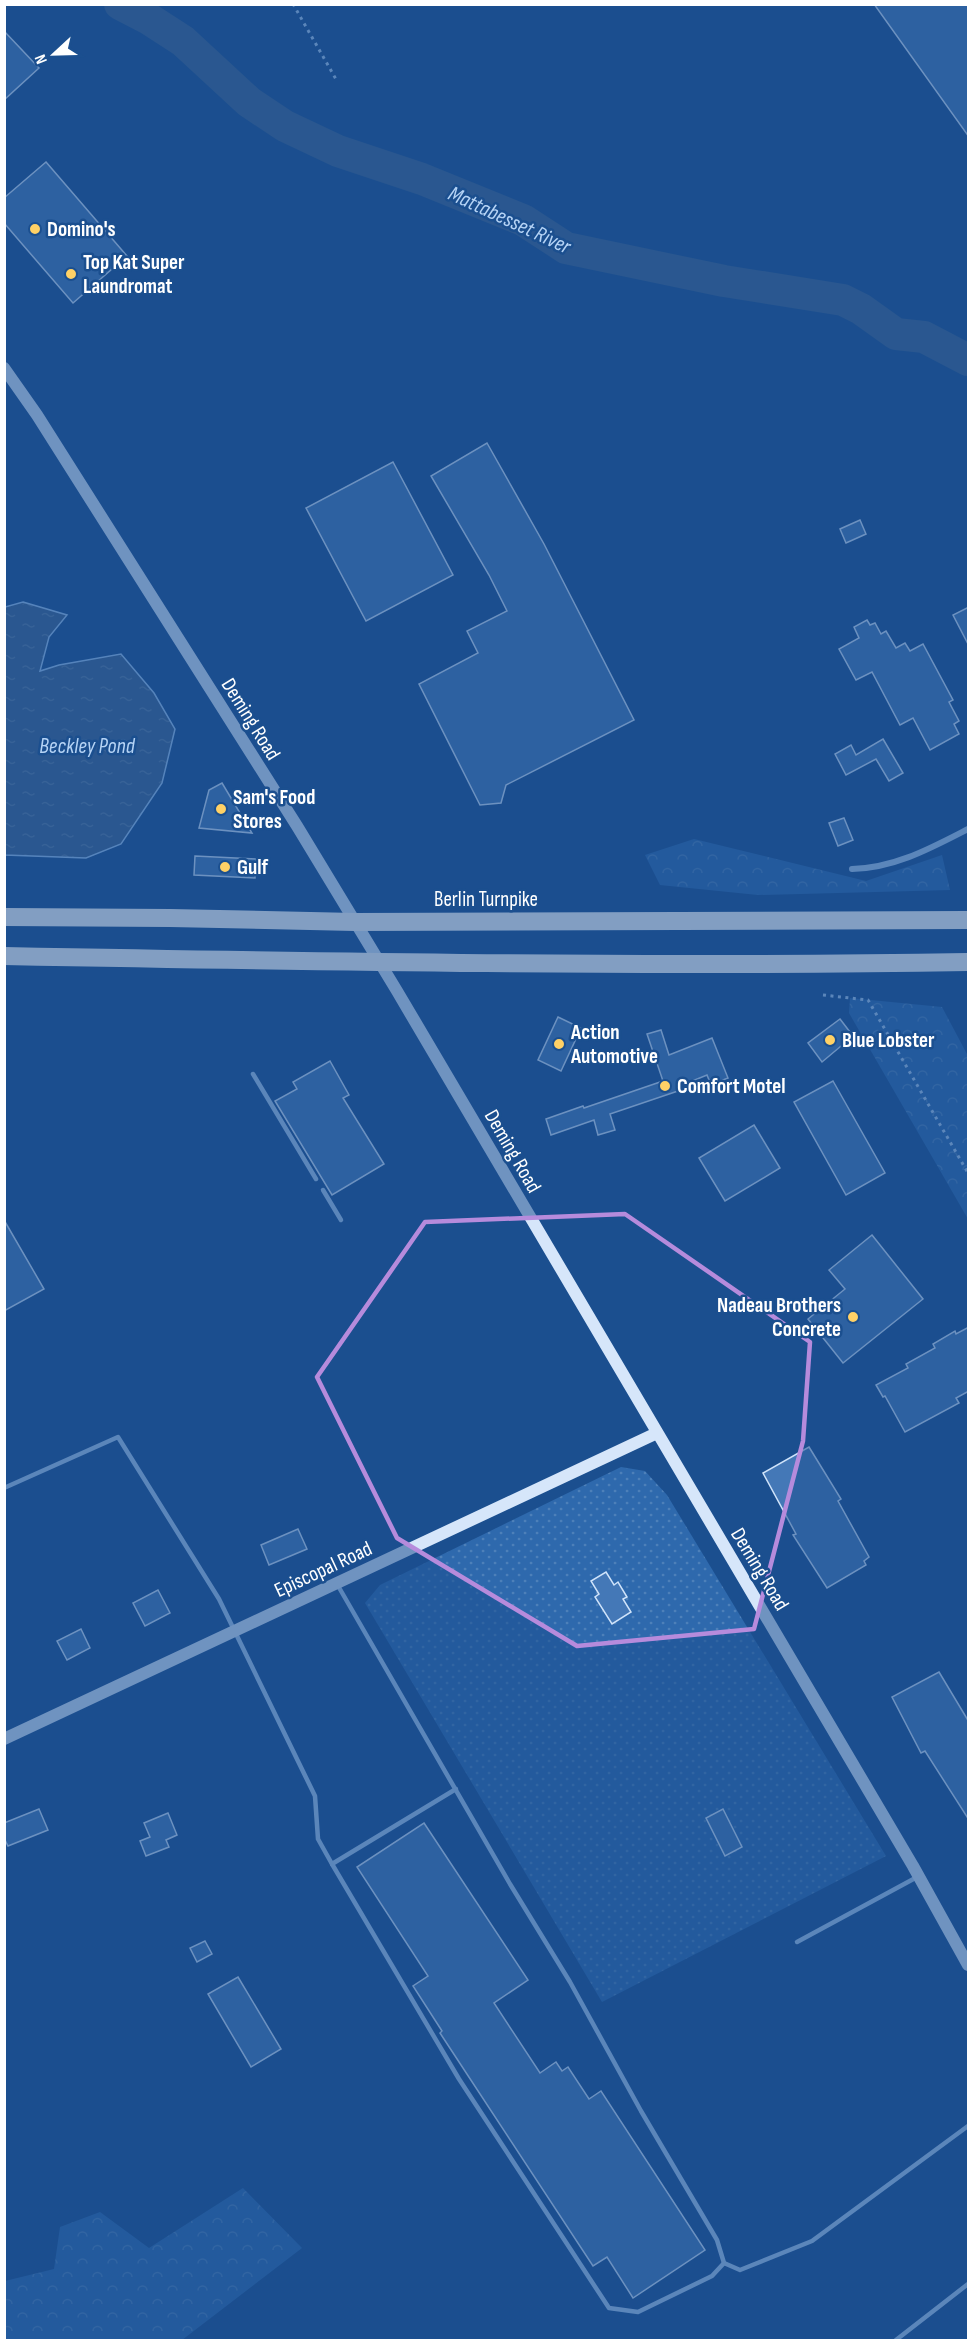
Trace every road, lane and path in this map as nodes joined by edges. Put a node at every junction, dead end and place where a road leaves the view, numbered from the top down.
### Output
1 (293, 4) edge
2 (337, 81) dead end
3 (4, 368) edge
4 (969, 829) edge
5 (852, 869) dead end
6 (4, 917) edge
7 (969, 920) edge
8 (355, 922) junction
9 (4, 956) edge
10 (969, 962) edge
11 (380, 963) junction
12 (823, 995) dead end
13 (253, 1074) dead end
14 (969, 1173) edge
15 (316, 1179) dead end
16 (323, 1190) dead end
17 (341, 1220) dead end
18 (657, 1433) junction
19 (4, 1488) edge
20 (337, 1584) junction
21 (235, 1632) junction
22 (4, 1739) edge
23 (456, 1789) junction
24 (332, 1864) junction
25 (919, 1876) junction
26 (797, 1942) dead end
27 (969, 1965) edge
28 (969, 2126) edge
29 (724, 2263) junction
30 (969, 2284) edge
31 (896, 2340) edge

1 - 2 path
3 - 8 street, Deming Road
4 - 5 street
6 - 8 highway, Berlin Turnpike
7 - 8 highway, Berlin Turnpike
8 - 11 street, Deming Road
9 - 11 highway
10 - 11 highway
11 - 18 street, Deming Road
12 - 14 path
13 - 15 lane
16 - 17 lane
18 - 20 street, Episcopal Road
18 - 25 street, Deming Road
19 - 21 lane
20 - 21 street, Episcopal Road
20 - 23 lane
21 - 22 street, Episcopal Road
21 - 24 lane
23 - 24 lane
23 - 29 lane
24 - 29 lane
25 - 26 lane
25 - 27 street, Deming Road
28 - 29 lane
30 - 31 lane

